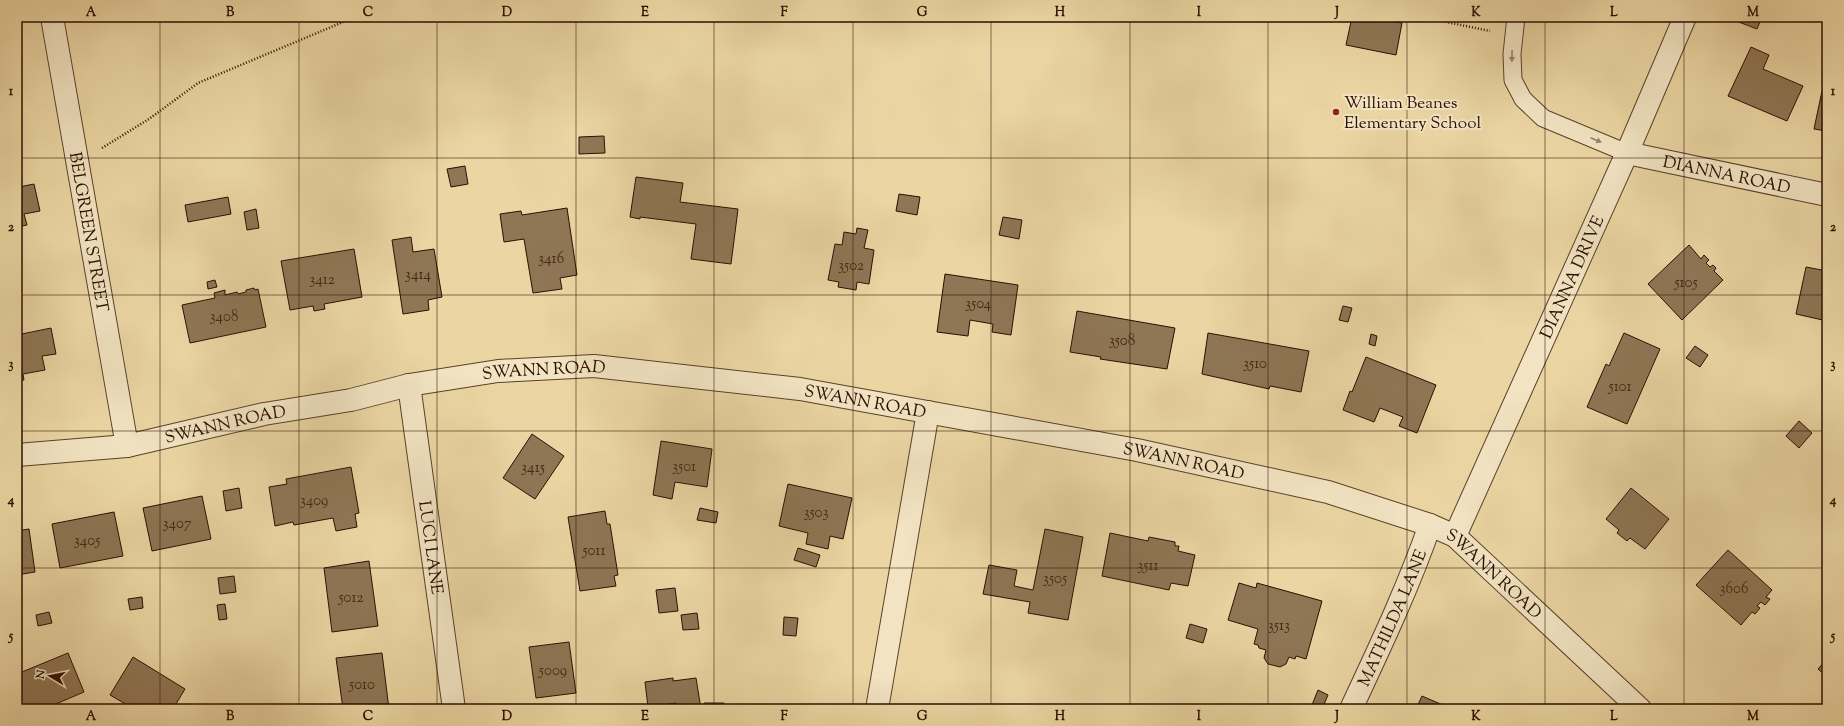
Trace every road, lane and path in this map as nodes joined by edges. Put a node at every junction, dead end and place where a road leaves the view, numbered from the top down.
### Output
1 (52, 17) edge
2 (355, 17) edge
3 (1422, 17) edge
4 (1516, 17) edge
5 (1685, 17) edge
6 (1514, 36) junction
7 (1627, 153) junction
8 (78, 164) junction
9 (1827, 195) edge
10 (409, 385) junction
11 (928, 412) junction
12 (127, 446) junction
13 (17, 455) edge
14 (1430, 525) junction
15 (1455, 536) junction
16 (454, 709) edge
17 (877, 709) edge
18 (1351, 709) edge
19 (1640, 709) edge

1 - 8 street, BELGREEN STREET
2 - 8 path
3 - 6 path
4 - 6 lane
5 - 7 street, DIANNA DRIVE
6 -> 7 lane
7 - 9 street, DIANNA ROAD
7 - 15 street, DIANNA DRIVE
8 - 12 street, BELGREEN STREET
10 - 11 street, SWANN ROAD
10 - 12 street, SWANN ROAD
10 - 16 street, LUCI LANE
11 - 14 street, SWANN ROAD
11 - 17 street
12 - 13 street, SWANN ROAD
14 - 15 street, SWANN ROAD
14 - 18 street, MATHILDA LANE
15 - 19 street, SWANN ROAD

